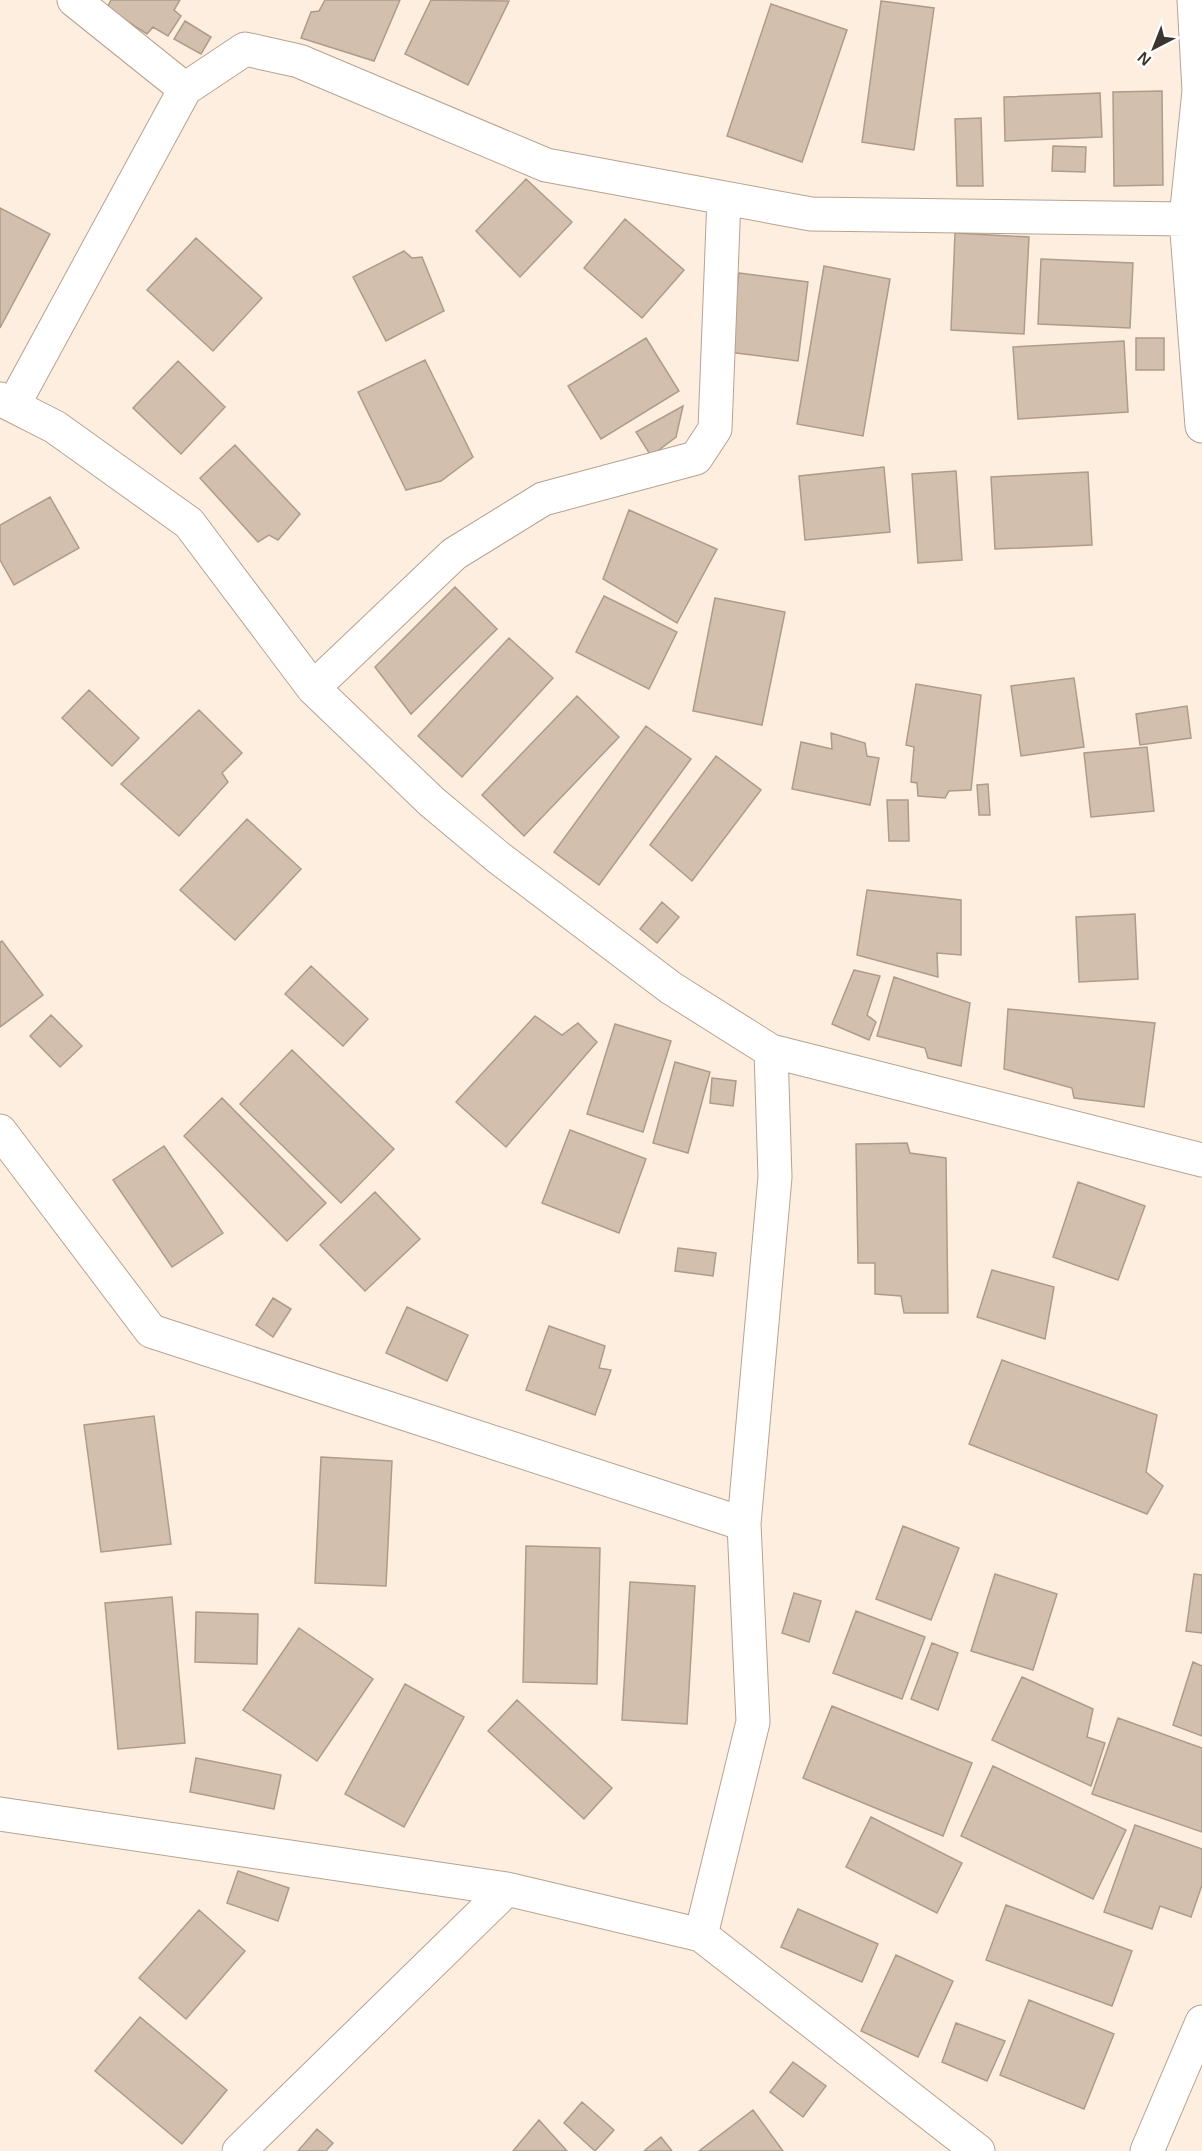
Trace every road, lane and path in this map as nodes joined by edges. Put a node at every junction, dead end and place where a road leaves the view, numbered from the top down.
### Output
1 (74, 0) edge
2 (1194, 0) edge
3 (185, 89) junction
4 (724, 198) junction
5 (1186, 219) junction
6 (7, 402) edge
7 (1202, 426) edge
8 (313, 688) junction
9 (771, 1051) junction
10 (0, 1131) edge
11 (1202, 1160) edge
12 (744, 1524) junction
13 (0, 1814) edge
14 (507, 1889) junction
15 (701, 1935) junction
16 (1202, 2022) edge
17 (239, 2151) edge
18 (978, 2151) edge
19 (1147, 2151) edge

1 - 3 street
2 - 5 street
3 - 4 street
3 - 6 street
4 - 5 street
4 - 8 street
5 - 7 street
6 - 8 street
8 - 9 street
9 - 11 street
9 - 12 street
10 - 12 street
12 - 15 street
13 - 14 street
14 - 15 street
14 - 17 street
15 - 18 street
16 - 19 street

